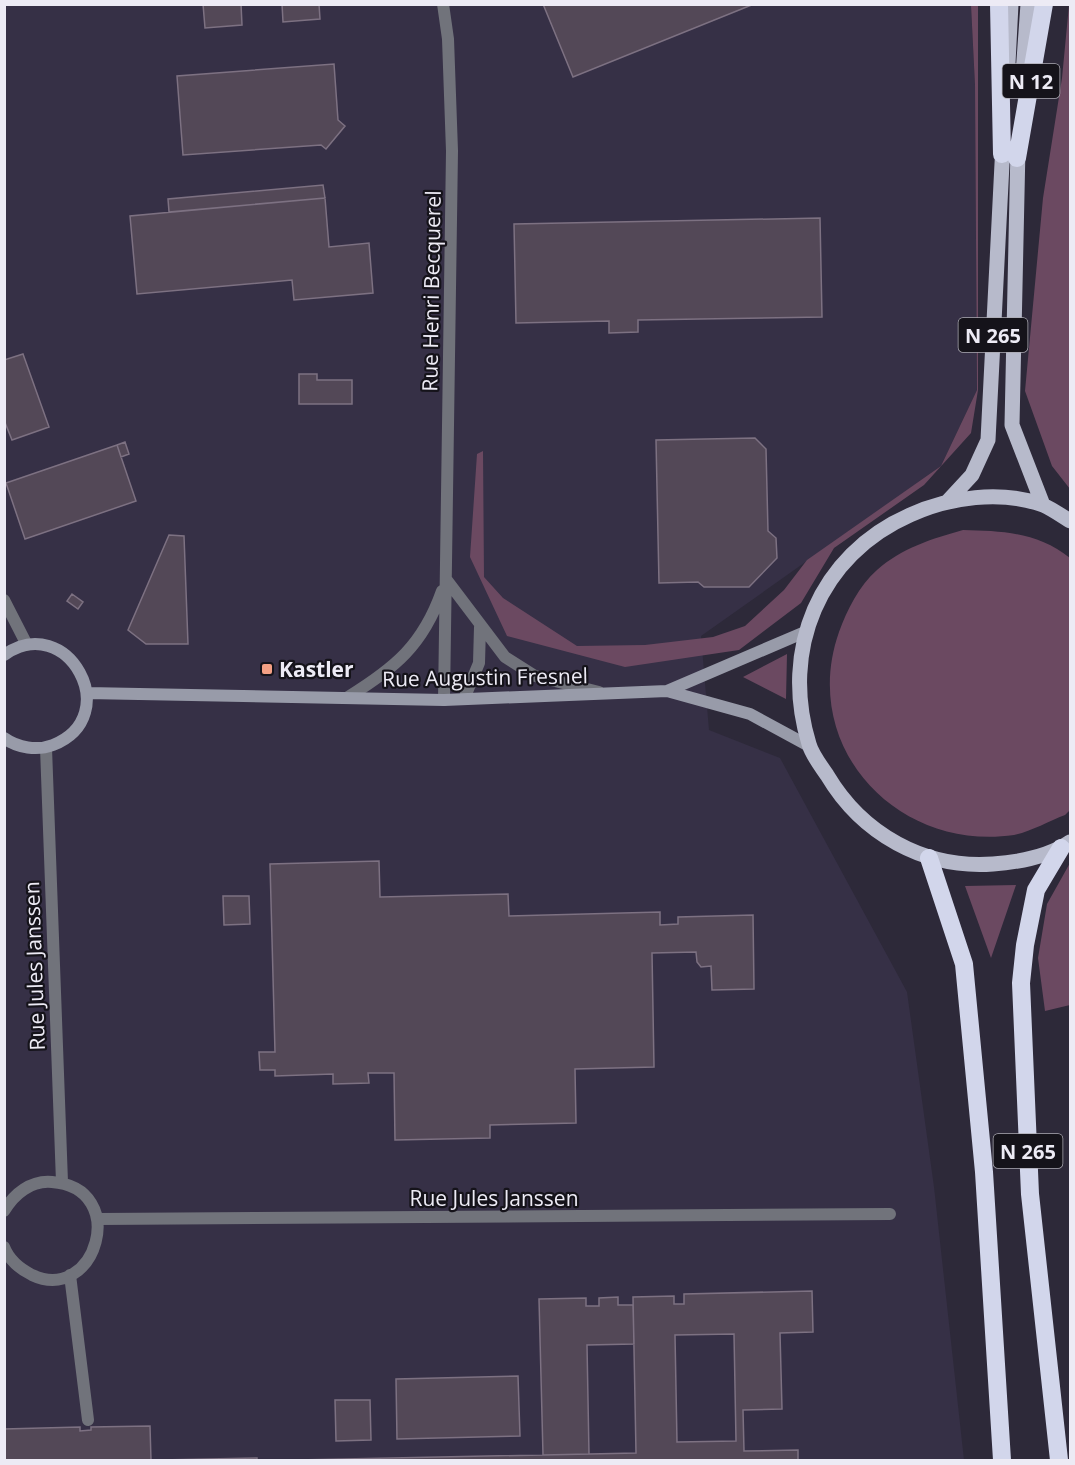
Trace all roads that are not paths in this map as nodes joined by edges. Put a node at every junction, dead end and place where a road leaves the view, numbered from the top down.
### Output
1 (443, 4) edge
2 (999, 4) edge
3 (1011, 4) edge
4 (1028, 4) edge
5 (1044, 4) edge
6 (1010, 156) junction
7 (947, 502) junction
8 (1043, 505) junction
9 (1071, 521) edge
10 (446, 579) junction
11 (4, 600) edge
12 (480, 627) junction
13 (805, 632) junction
14 (27, 645) junction
15 (4, 655) edge
16 (667, 691) junction
17 (87, 693) junction
18 (608, 694) junction
19 (348, 698) junction
20 (444, 699) junction
21 (464, 699) junction
22 (4, 738) edge
23 (809, 746) junction
24 (46, 748) junction
25 (1066, 845) edge
26 (929, 858) junction
27 (62, 1182) junction
28 (4, 1211) edge
29 (890, 1214) dead end
30 (98, 1220) junction
31 (4, 1246) edge
32 (70, 1275) junction
33 (88, 1420) dead end
34 (1002, 1461) edge
35 (1059, 1461) edge

1 - 10 street, Rue Henri Becquerel
2 - 6 highway, N 12
3 - 6 main road, N 265
4 - 6 main road, N 265
5 - 6 highway, N 12
6 - 7 main road, N 265
6 - 8 main road, N 265
7 - 8 main road
7 - 13 main road
8 - 9 main road
10 - 12 street
10 - 19 street, Rue Henri Becquerel
10 - 20 street, Rue Henri Becquerel
11 - 14 street
12 - 18 street
12 - 21 street
13 - 16 street
13 - 23 main road
14 - 15 street
14 - 17 street
16 - 18 street, Rue Augustin Fresnel
16 - 23 street
17 - 19 street, Rue Augustin Fresnel
17 - 24 street
18 - 21 street, Rue Augustin Fresnel
19 - 20 street, Rue Augustin Fresnel
20 - 21 street, Rue Augustin Fresnel
22 - 24 street
23 - 26 main road
24 - 27 street, Rue Jules Janssen
25 - 26 main road
25 - 35 highway, N 265
26 - 34 highway, N 265
27 - 28 street
27 - 30 street
29 - 30 street, Rue Jules Janssen
30 - 32 street
31 - 32 street
32 - 33 street

